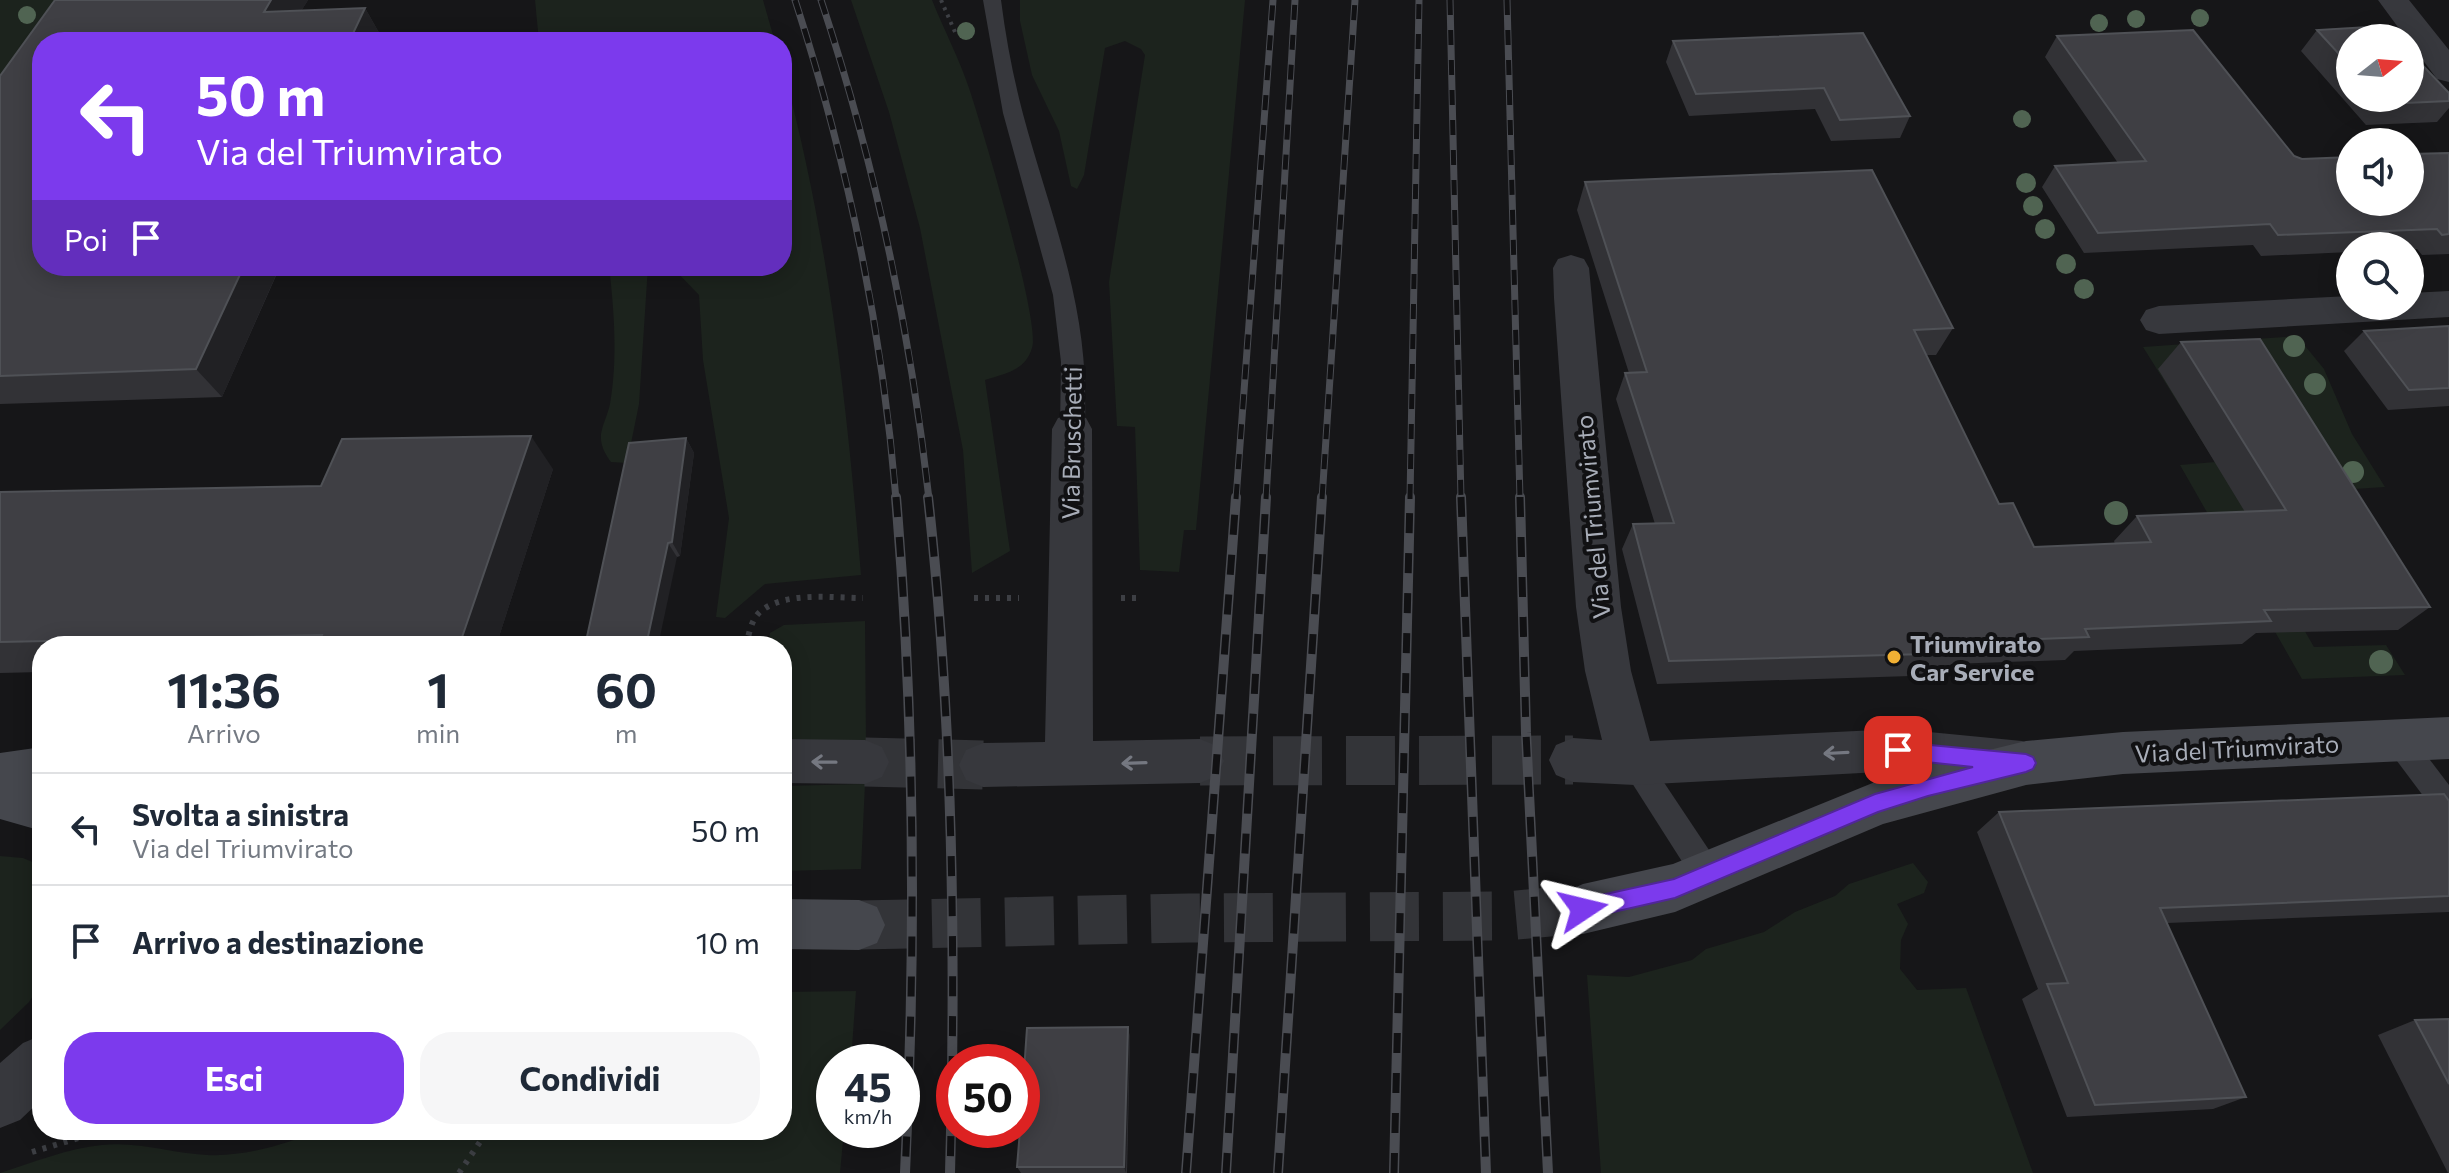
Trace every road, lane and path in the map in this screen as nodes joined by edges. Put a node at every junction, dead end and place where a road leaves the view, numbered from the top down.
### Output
1 (941, 0) edge
2 (992, 0) edge
3 (2393, 0) edge
4 (958, 40) dead end
5 (2449, 72) edge
6 (1571, 268) dead end
7 (2449, 304) edge
8 (2159, 320) dead end
9 (1072, 429) joint
10 (863, 598) dead end
11 (974, 598) dead end
12 (1022, 598) dead end
13 (749, 636) edge
14 (2449, 738) edge
15 (2398, 740) junction
16 (1573, 760) tunnel mouth
17 (792, 761) edge
18 (1200, 761) tunnel mouth
19 (865, 762) tunnel mouth
20 (1635, 763) junction
21 (2026, 763) junction
22 (983, 765) tunnel mouth
23 (1069, 765) junction
24 (32, 770) edge
25 (0, 775) edge
26 (0, 797) edge
27 (32, 805) edge
28 (2449, 808) edge
29 (1708, 875) junction
30 (1583, 909) tunnel mouth
31 (792, 924) edge
32 (859, 925) tunnel mouth
33 (32, 1071) edge
34 (32, 1097) edge
35 (0, 1100) edge
36 (71, 1140) edge
37 (481, 1140) edge
38 (27, 1153) dead end
39 (459, 1173) edge

1 - 4 path
2 - 9 lane, Via Bruschetti
3 - 5 street
6 - 20 street, Via del Triumvirato
7 - 8 street
9 - 23 street, Via Bruschetti
10 - 13 path
11 - 12 path
14 - 15 main road, Via del Triumvirato
15 - 21 main road, Via del Triumvirato
15 - 28 lane
16 - 20 street
19 -> 17 street
18 -> 23 street
21 -> 20 street, Via del Triumvirato
20 - 29 lane, Via del Triumvirato
21 - 29 main road, Via del Triumvirato
22 - 23 street
24 - 25 main road
26 - 27 main road
29 - 30 main road, Via del Triumvirato
31 - 32 main road
33 - 35 street
34 - 35 street
36 - 38 path
37 - 39 path

